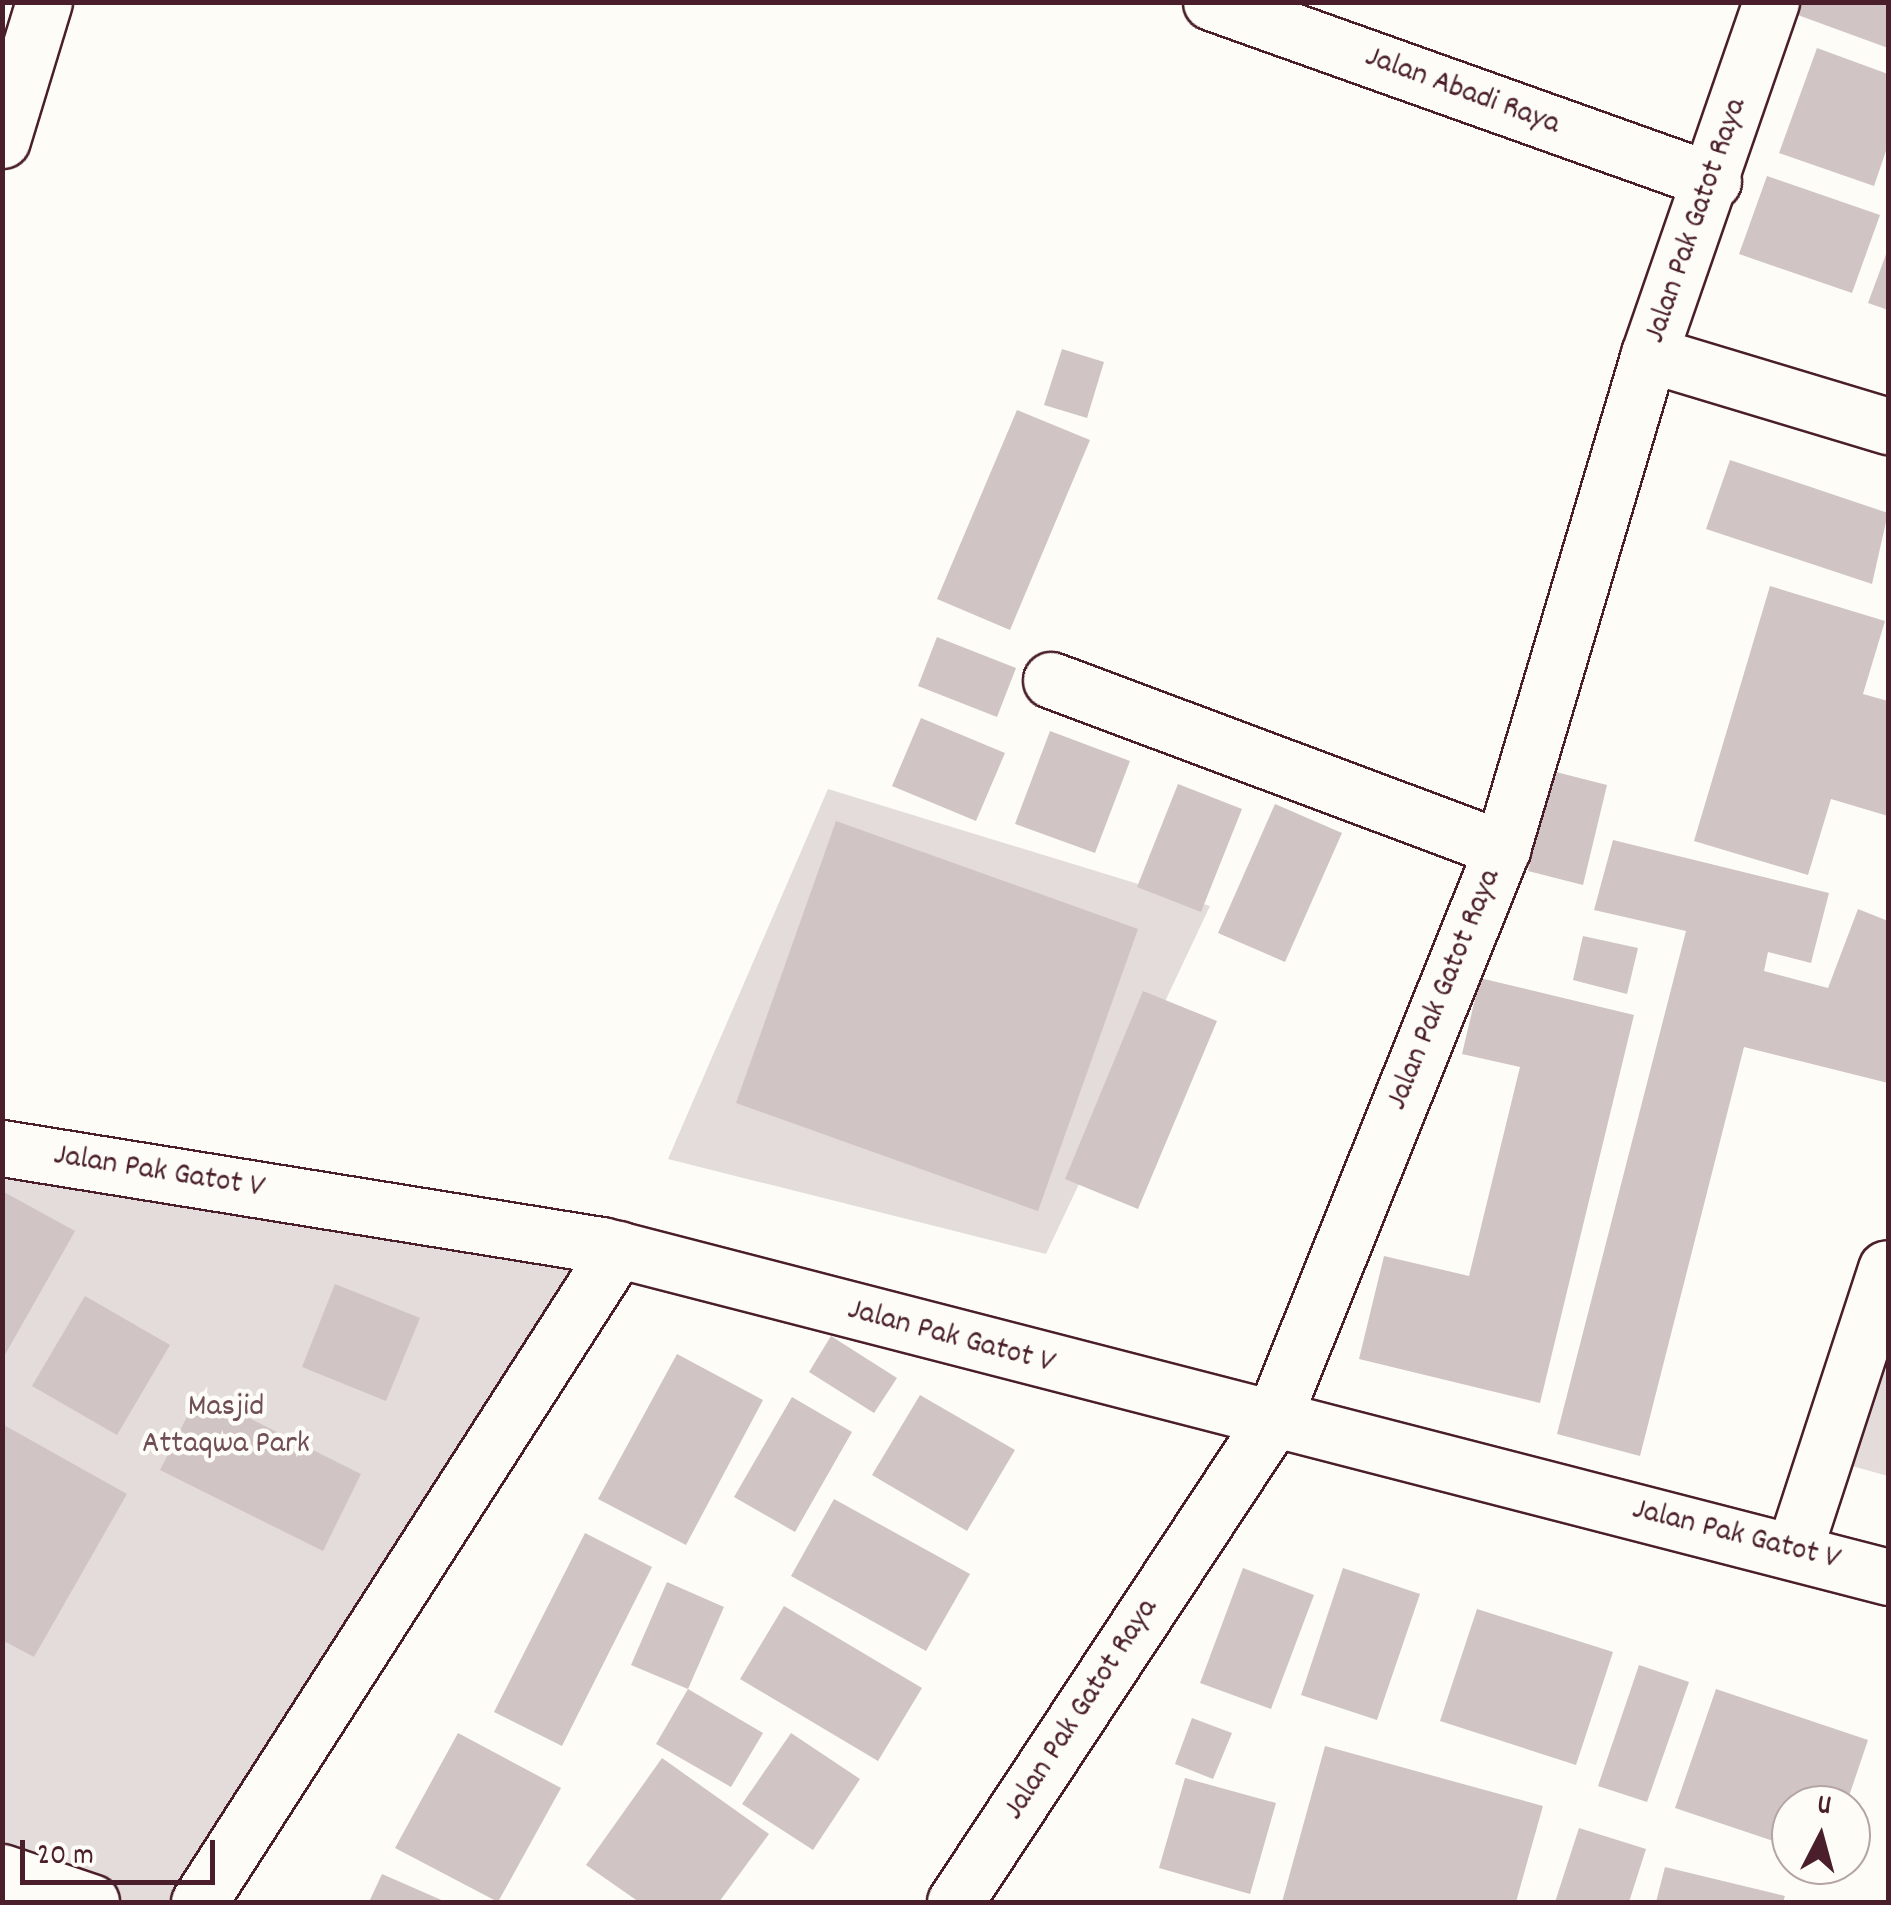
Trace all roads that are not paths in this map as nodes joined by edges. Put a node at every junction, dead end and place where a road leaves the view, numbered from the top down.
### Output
1 (44, 2) edge
2 (1212, 2) edge
3 (1771, 2) edge
4 (3, 135) edge
5 (1713, 181) junction
6 (1650, 354) junction
7 (1888, 426) edge
8 (1051, 680) dead end
9 (1502, 849) junction
10 (2, 1148) edge
11 (618, 1249) junction
12 (1886, 1269) edge
13 (1272, 1422) junction
14 (1795, 1547) junction
15 (1888, 1577) edge
16 (2, 1872) edge
17 (91, 1902) edge
18 (198, 1902) edge
19 (955, 1902) edge

1 - 4 street
2 - 5 street, Jalan Abadi Raya
3 - 5 street, Jalan Pak Gatot Raya
5 - 6 street, Jalan Pak Gatot Raya
6 - 7 street
6 - 9 street, Jalan Pak Gatot Raya
8 - 9 street
9 - 13 street, Jalan Pak Gatot Raya
10 - 11 street, Jalan Pak Gatot V
11 - 13 street, Jalan Pak Gatot V
11 - 18 street
12 - 14 street
13 - 14 street, Jalan Pak Gatot V
13 - 19 street, Jalan Pak Gatot Raya
14 - 15 street, Jalan Pak Gatot V
16 - 17 street

